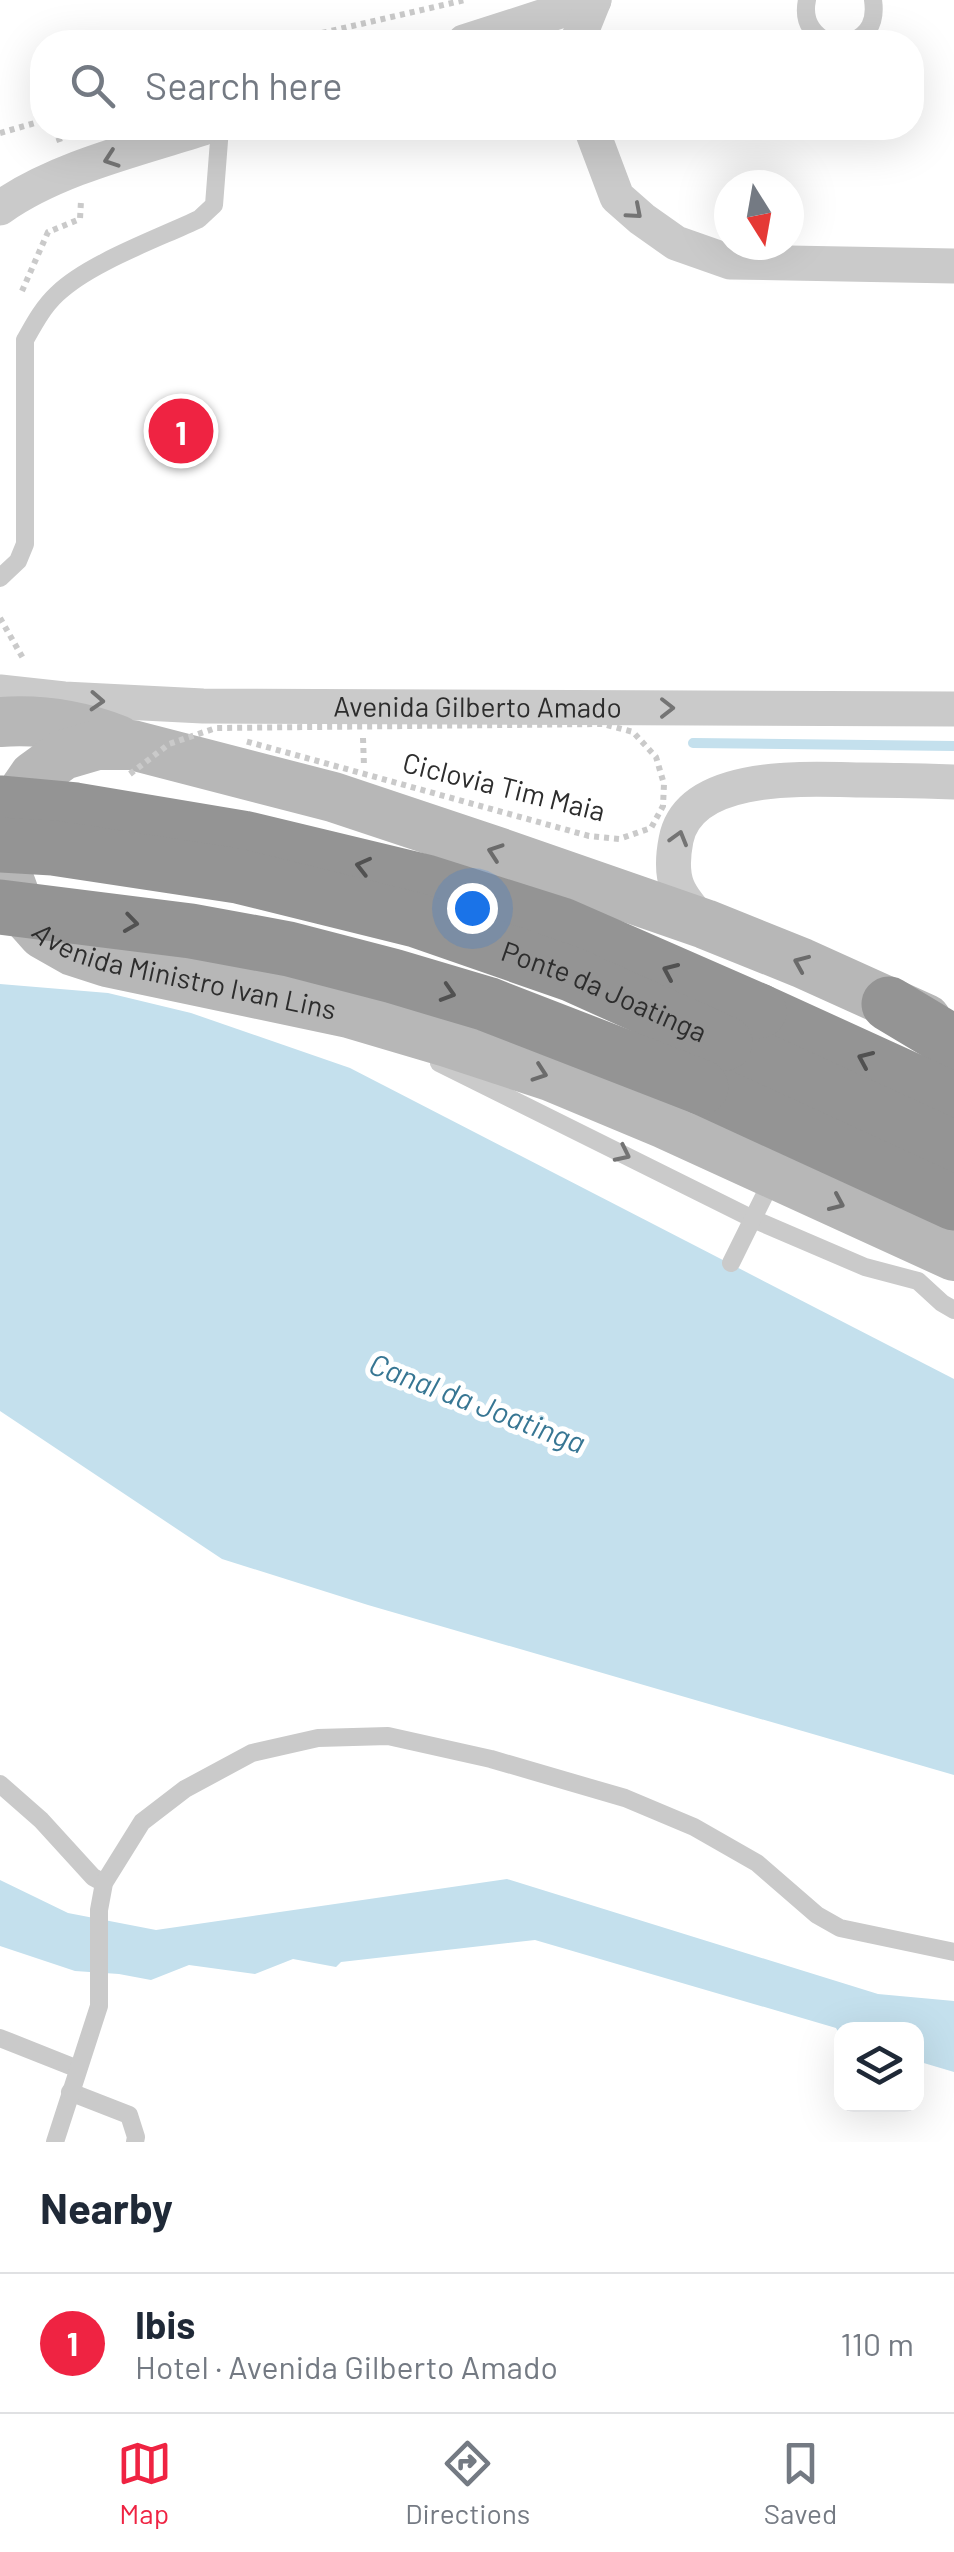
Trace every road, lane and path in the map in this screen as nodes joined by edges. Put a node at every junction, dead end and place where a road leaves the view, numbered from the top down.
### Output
1 (465, 0) edge
2 (594, 0) edge
3 (873, 0) edge
4 (805, 1) edge
5 (336, 30) edge
6 (501, 30) edge
7 (582, 30) edge
8 (812, 30) edge
9 (868, 30) edge
10 (30, 124) edge
11 (0, 132) edge
12 (60, 140) edge
13 (167, 140) edge
14 (219, 140) edge
15 (596, 140) edge
16 (72, 172) junction
17 (0, 208) edge
18 (954, 266) edge
19 (16, 301) dead end
20 (0, 578) edge
21 (0, 692) edge
22 (954, 709) edge
23 (0, 722) edge
24 (363, 732) dead end
25 (245, 740) dead end
26 (128, 762) junction
27 (364, 774) junction
28 (954, 782) edge
29 (0, 804) edge
30 (0, 845) edge
31 (0, 907) edge
32 (705, 924) junction
33 (0, 930) edge
34 (73, 951) junction
35 (889, 1004) junction
36 (349, 1014) junction
37 (954, 1030) edge
38 (954, 1043) edge
39 (728, 1047) junction
40 (954, 1100) edge
41 (954, 1148) edge
42 (775, 1175) junction
43 (954, 1203) edge
44 (753, 1219) junction
45 (954, 1256) edge
46 (731, 1263) dead end
47 (954, 1310) edge
48 (0, 1784) edge
49 (104, 1883) junction
50 (954, 1952) edge
51 (0, 2038) edge
52 (78, 2069) junction
53 (70, 2092) junction
54 (55, 2142) edge
55 (135, 2142) edge

1 - 5 path
2 - 6 street
2 - 7 street
3 - 9 lane
4 - 8 lane
10 - 11 path
12 - 16 path
13 -> 16 street
14 - 20 lane
15 -> 18 street
16 - 17 street
16 - 19 path
21 -> 22 street, Avenida Gilberto Amado
23 - 26 main road
24 - 27 path, Ciclovia Tim Maia
25 - 27 path, Ciclovia Tim Maia, bridge
26 - 27 path, Ciclovia Tim Maia, bridge
32 -> 26 main road, Avenida Ministro Ivan Lins
26 - 34 main road, Avenida Ministro Ivan Lins
32 -> 28 street
39 -> 29 highway, Ponte da Joatinga, bridge
30 - 39 highway, Ponte da Joatinga, bridge
31 -> 39 highway, Ponte da Joatinga, bridge
35 -> 32 main road, Avenida Ministro Ivan Lins
33 - 34 street
34 - 36 main road, Avenida Ministro Ivan Lins
35 - 37 main road, Avenida Ministro Ivan Lins
35 - 38 highway
36 -> 42 main road, Avenida Ministro Ivan Lins
36 -> 44 lane
40 -> 39 highway
39 - 41 highway, Ponte da Joatinga
39 - 43 highway
42 - 44 lane
42 -> 45 main road, Avenida Ministro Ivan Lins
44 - 46 lane
44 - 47 lane
48 - 49 lane
49 - 50 lane
49 - 52 lane
51 - 52 lane
52 - 53 lane
53 - 54 lane
53 - 55 lane

